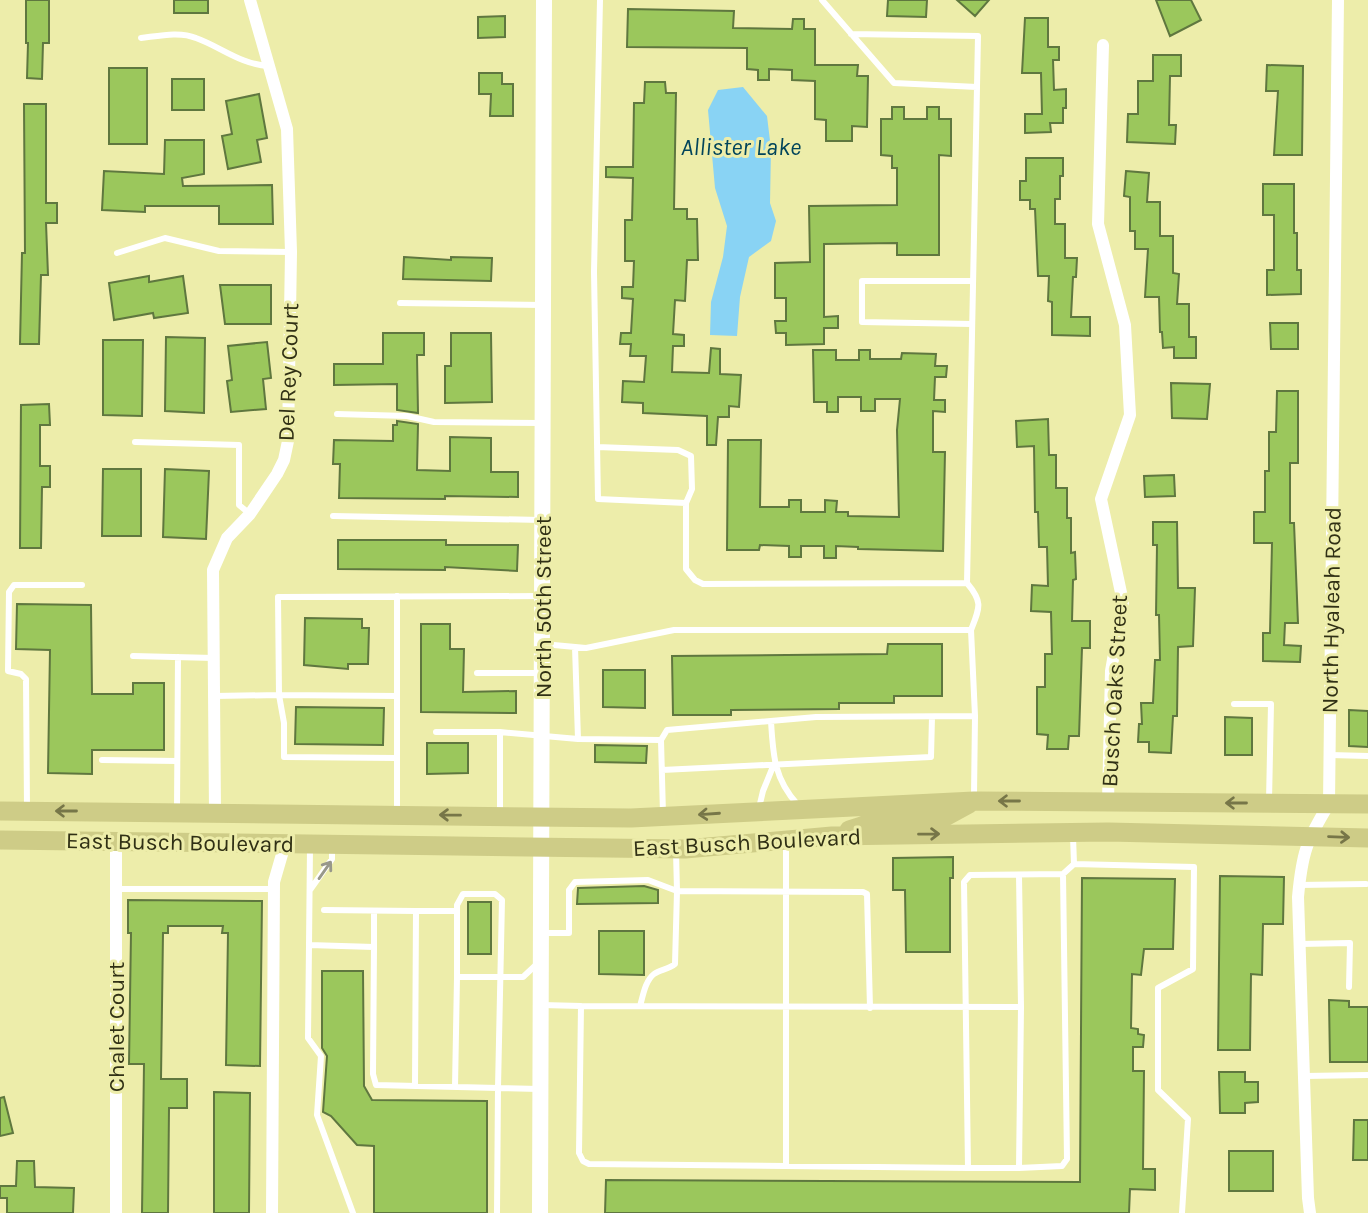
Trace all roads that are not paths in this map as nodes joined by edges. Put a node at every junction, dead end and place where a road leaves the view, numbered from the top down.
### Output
1 (250, 0) edge
2 (544, 0) edge
3 (600, 0) edge
4 (822, 0) edge
5 (1338, 0) edge
6 (851, 34) junction
7 (141, 38) dead end
8 (1103, 45) dead end
9 (270, 66) junction
10 (977, 87) junction
11 (291, 252) junction
12 (117, 253) dead end
13 (973, 281) junction
14 (400, 303) dead end
15 (544, 305) junction
16 (972, 324) junction
17 (337, 414) dead end
18 (543, 423) junction
19 (135, 442) dead end
20 (597, 447) junction
21 (686, 503) junction
22 (250, 514) junction
23 (333, 516) dead end
24 (543, 520) junction
25 (967, 583) junction
26 (82, 585) dead end
27 (397, 596) junction
28 (543, 596) junction
29 (971, 630) junction
30 (543, 644) junction
31 (575, 647) junction
32 (133, 656) dead end
33 (178, 657) junction
34 (214, 658) junction
35 (0, 670) edge
36 (8, 671) junction
37 (477, 673) dead end
38 (543, 673) junction
39 (279, 695) junction
40 (214, 696) junction
41 (397, 696) junction
42 (1234, 704) dead end
43 (975, 716) junction
44 (932, 717) junction
45 (771, 721) junction
46 (436, 732) dead end
47 (500, 732) junction
48 (543, 735) junction
49 (578, 739) junction
50 (661, 740) junction
51 (1330, 755) junction
52 (1368, 756) edge
53 (397, 758) junction
54 (102, 760) dead end
55 (177, 761) junction
56 (774, 764) junction
57 (662, 770) junction
58 (974, 801) junction
59 (1108, 802) junction
60 (1269, 803) junction
61 (1329, 804) junction
62 (1368, 804) edge
63 (802, 809) junction
64 (759, 810) junction
65 (0, 811) edge
66 (27, 811) junction
67 (177, 812) junction
68 (215, 812) junction
69 (397, 814) junction
70 (500, 816) junction
71 (663, 816) junction
72 (543, 817) junction
73 (1073, 833) junction
74 (832, 836) junction
75 (1309, 836) junction
76 (1368, 838) edge
77 (0, 840) edge
78 (786, 840) junction
79 (116, 841) junction
80 (285, 844) junction
81 (310, 844) junction
82 (332, 845) junction
83 (543, 848) junction
84 (676, 849) junction
85 (1074, 864) junction
86 (1063, 874) junction
87 (1019, 875) junction
88 (1366, 884) dead end
89 (1299, 885) junction
90 (116, 889) junction
91 (274, 889) junction
92 (786, 890) junction
93 (677, 891) junction
94 (309, 892) junction
95 (324, 910) dead end
96 (374, 911) junction
97 (416, 911) junction
98 (457, 911) junction
99 (542, 933) junction
100 (1300, 944) junction
101 (309, 945) junction
102 (374, 947) junction
103 (542, 960) junction
104 (500, 976) junction
105 (457, 977) junction
106 (1349, 987) dead end
107 (542, 1005) junction
108 (582, 1006) junction
109 (640, 1006) junction
110 (785, 1007) junction
111 (1021, 1007) junction
112 (870, 1008) junction
113 (966, 1008) junction
114 (1368, 1075) edge
115 (1304, 1076) junction
116 (415, 1086) junction
117 (455, 1087) junction
118 (498, 1088) junction
119 (541, 1089) junction
120 (786, 1164) junction
121 (968, 1168) junction
122 (1019, 1168) junction
123 (116, 1213) edge
124 (272, 1213) edge
125 (352, 1213) edge
126 (497, 1213) edge
127 (540, 1213) edge
128 (1182, 1213) edge
129 (1310, 1213) edge

1 - 9 street, Del Rey Court
2 - 15 street, North 50th Street
3 - 20 lane
4 - 6 lane
5 - 51 street, North Hyaleah Road
6 - 10 lane
6 - 10 lane
7 - 9 lane
8 - 59 street, Busch Oaks Street
9 - 11 street, Del Rey Court
10 - 13 lane
11 - 12 lane
11 - 22 street, Del Rey Court
13 - 16 lane
13 - 16 lane
14 - 15 lane
15 - 18 street, North 50th Street
16 - 25 lane
17 - 18 lane
18 - 24 street, North 50th Street
19 - 22 lane
20 - 21 lane
20 - 21 lane
21 - 25 lane
22 - 34 street, Del Rey Court
23 - 24 lane
24 - 28 street, North 50th Street
25 - 29 lane
26 - 36 lane
27 - 28 lane
27 - 39 lane
27 - 41 lane
28 - 30 street, North 50th Street
29 - 31 lane
29 - 43 lane
30 - 31 lane
30 - 38 street, North 50th Street
31 - 49 lane
32 - 33 lane
33 - 34 lane
33 - 55 lane
34 - 40 street, Del Rey Court
35 - 36 lane
36 - 66 lane
37 - 38 lane
38 - 48 street, North 50th Street
39 - 40 lane
39 - 41 lane
39 - 53 lane
40 - 68 street, Del Rey Court
41 - 53 lane
42 - 60 lane
43 - 44 lane
43 - 58 lane
44 - 45 lane
44 - 56 lane
45 - 50 lane
45 - 56 lane
46 - 47 lane
47 - 48 lane
47 - 70 lane
48 - 49 lane
48 - 72 street, North 50th Street
49 - 50 lane
50 - 57 lane
51 - 52 lane
51 - 61 street, North Hyaleah Road
53 - 69 lane
54 - 55 lane
55 - 67 lane
56 - 57 lane
56 - 63 lane
56 - 64 lane
57 - 71 lane
59 -> 58 main road, East Busch Boulevard
58 - 63 main road, East Busch Boulevard
58 - 74 main road
60 -> 59 main road, East Busch Boulevard
60 - 61 main road, East Busch Boulevard
61 - 62 main road, East Busch Boulevard
61 - 75 street
63 - 64 main road, East Busch Boulevard
64 -> 71 main road, East Busch Boulevard
65 - 66 main road, East Busch Boulevard
67 -> 66 main road, East Busch Boulevard
67 - 68 main road, East Busch Boulevard
68 - 69 main road, East Busch Boulevard
70 -> 69 main road, East Busch Boulevard
70 - 72 main road, East Busch Boulevard
71 - 72 main road, East Busch Boulevard
72 - 83 street, North 50th Street
74 -> 73 main road, East Busch Boulevard
73 - 75 main road, East Busch Boulevard
73 - 85 lane
74 - 78 main road, East Busch Boulevard
75 -> 76 main road, East Busch Boulevard
75 - 89 street
77 - 79 main road, East Busch Boulevard
78 - 84 main road, East Busch Boulevard
78 - 92 lane
79 - 80 main road, East Busch Boulevard
79 - 90 street, Chalet Court
80 - 81 main road, East Busch Boulevard
80 - 91 street
81 - 82 main road, East Busch Boulevard
81 - 94 lane
82 - 83 main road, East Busch Boulevard
94 -> 82 lane
83 - 84 main road, East Busch Boulevard
83 - 99 street, North 50th Street
84 - 93 lane
85 - 86 lane
85 - 128 lane
86 - 87 lane
86 - 122 lane
87 - 111 lane
87 - 113 lane
88 - 89 lane
89 - 100 street
90 - 91 lane
90 - 123 street, Chalet Court
91 - 124 street
92 - 93 lane
92 - 110 lane
92 - 112 lane
93 - 99 lane
93 - 109 lane
94 - 101 lane
95 - 96 lane
96 - 97 lane
96 - 102 lane
97 - 98 lane
97 - 116 lane
98 - 104 lane
98 - 105 lane
99 - 103 street, North 50th Street
100 - 106 lane
100 - 115 street
101 - 102 lane
101 - 125 lane
102 - 116 lane
103 - 104 lane
103 - 107 street, North 50th Street
104 - 105 lane
104 - 118 lane
105 - 117 lane
107 - 108 lane
107 - 119 street, North 50th Street
108 - 109 lane
108 - 120 lane
109 - 110 lane
110 - 112 lane
110 - 120 lane
111 - 113 lane
111 - 122 lane
112 - 113 lane
113 - 121 lane
114 - 115 lane
115 - 129 street
116 - 117 lane
117 - 118 lane
118 - 119 lane
118 - 126 lane
119 - 127 street, North 50th Street
120 - 121 lane
121 - 122 lane

